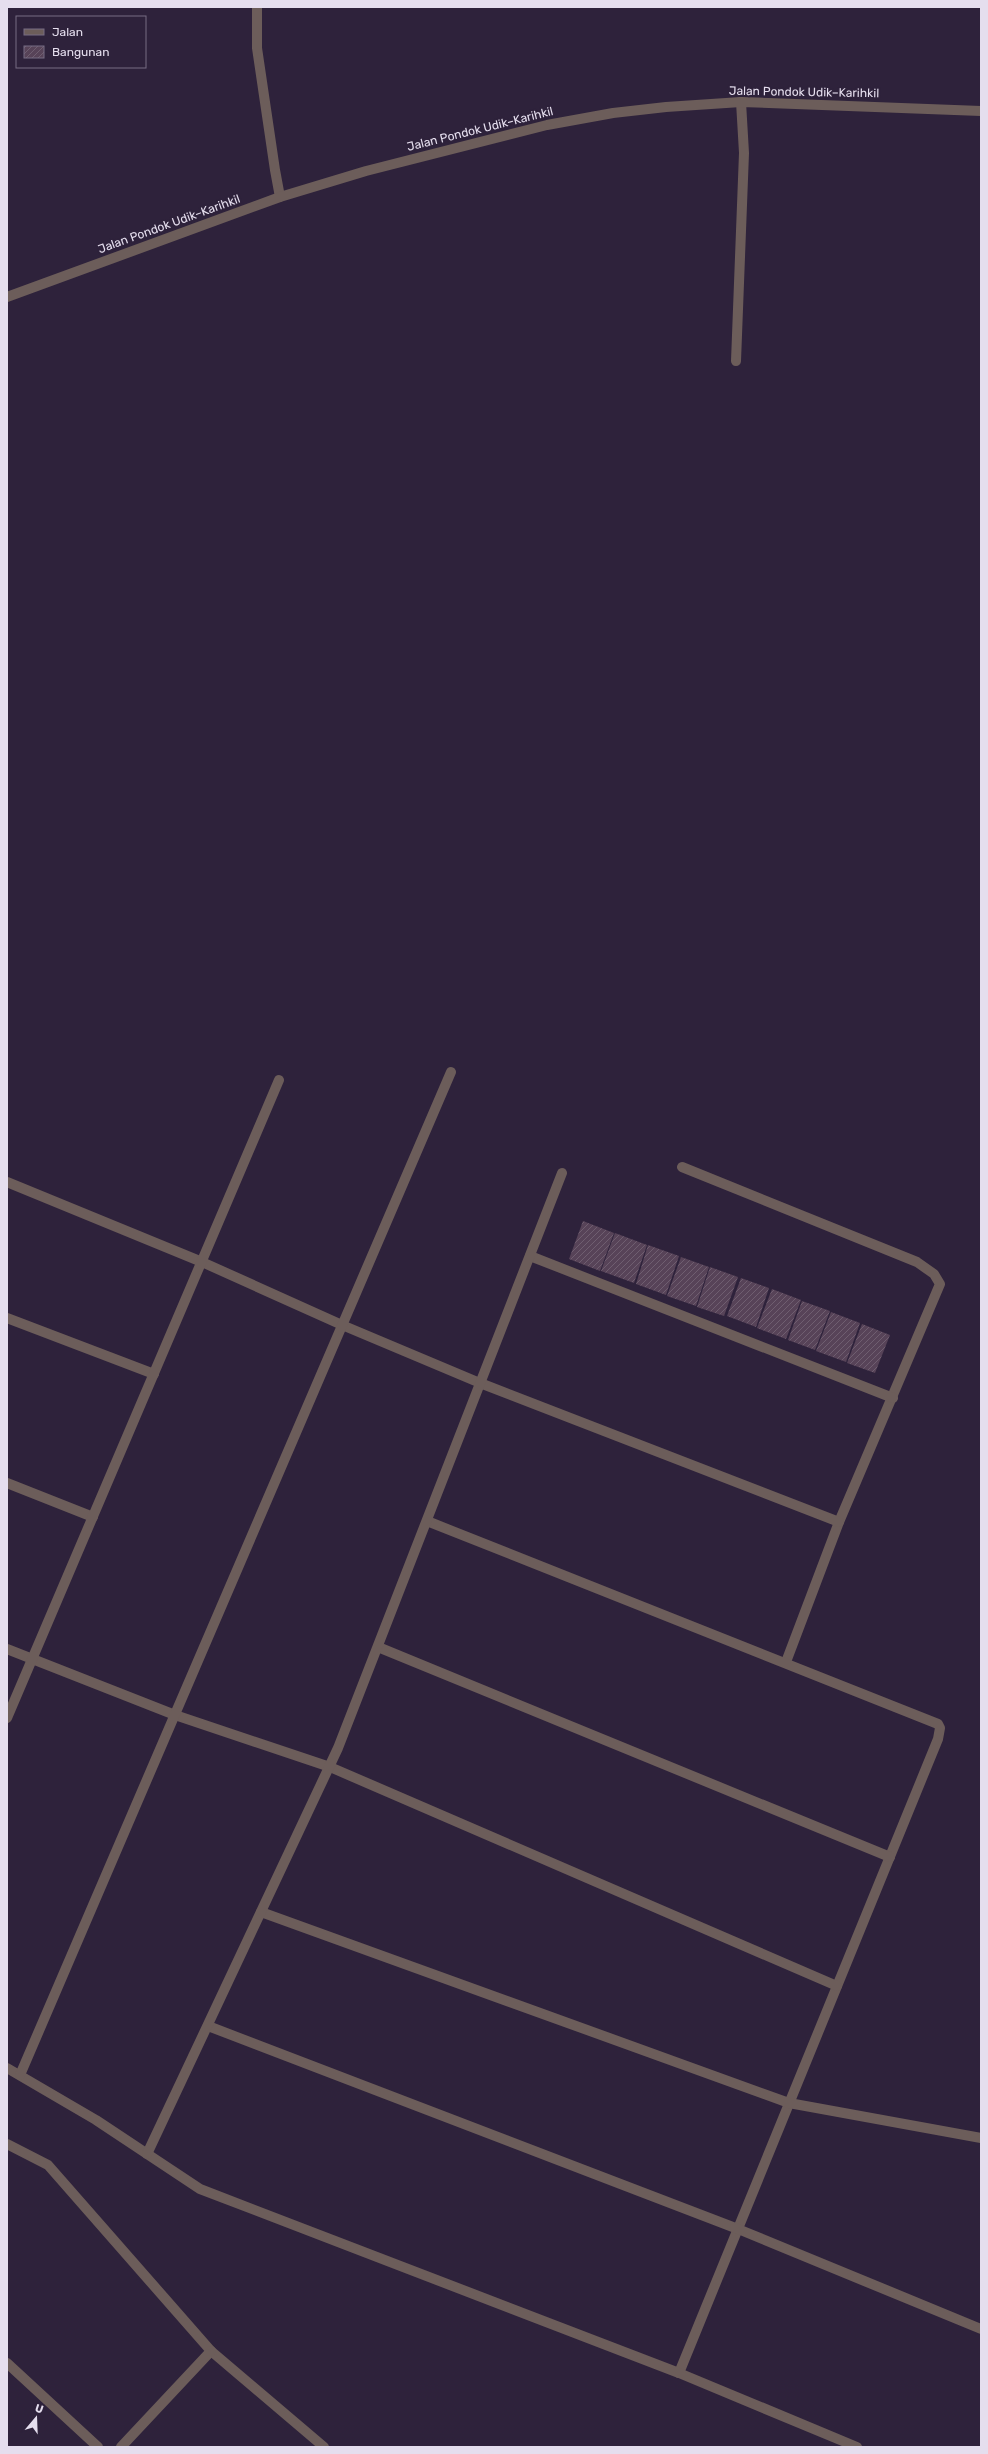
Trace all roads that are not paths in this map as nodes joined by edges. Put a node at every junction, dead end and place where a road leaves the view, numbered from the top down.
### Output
1 (257, 7) edge
2 (741, 102) junction
3 (981, 112) edge
4 (280, 197) junction
5 (7, 297) edge
6 (736, 361) dead end
7 (451, 1072) dead end
8 (279, 1080) dead end
9 (682, 1167) dead end
10 (562, 1173) dead end
11 (7, 1182) edge
12 (530, 1256) junction
13 (202, 1262) junction
14 (7, 1318) edge
15 (342, 1325) junction
16 (154, 1374) junction
17 (480, 1383) junction
18 (893, 1398) junction
19 (7, 1483) edge
20 (93, 1517) junction
21 (426, 1521) junction
22 (839, 1522) junction
23 (378, 1647) junction
24 (7, 1649) edge
25 (33, 1660) junction
26 (786, 1662) junction
27 (175, 1715) junction
28 (7, 1718) edge
29 (330, 1767) junction
30 (890, 1857) junction
31 (261, 1912) junction
32 (837, 1986) junction
33 (208, 2026) junction
34 (7, 2068) edge
35 (20, 2075) junction
36 (790, 2103) junction
37 (981, 2138) edge
38 (7, 2144) edge
39 (147, 2154) junction
40 (738, 2229) junction
41 (981, 2329) edge
42 (211, 2351) junction
43 (7, 2363) edge
44 (679, 2373) junction
45 (98, 2447) edge
46 (121, 2447) edge
47 (324, 2447) edge
48 (857, 2447) edge

1 - 4 street
2 - 3 street, Jalan Pondok Udik–Karihkil
2 - 4 street, Jalan Pondok Udik–Karihkil
2 - 6 street
4 - 5 street, Jalan Pondok Udik–Karihkil
7 - 15 street
8 - 13 street
9 - 18 street
10 - 12 street
11 - 13 street
12 - 17 street
12 - 18 street
13 - 15 street
13 - 16 street
14 - 16 street
15 - 17 street
15 - 27 street
16 - 20 street
17 - 21 street
17 - 22 street
18 - 22 street
19 - 20 street
20 - 25 street
21 - 23 street
21 - 26 street
22 - 26 street
23 - 29 street
23 - 30 street
24 - 25 street
25 - 27 street
25 - 28 street
26 - 30 street
27 - 29 street
27 - 35 street
29 - 31 street
29 - 32 street
30 - 32 street
31 - 33 street
31 - 36 street
32 - 36 street
33 - 39 street
33 - 40 street
34 - 35 street
35 - 39 street
36 - 37 street
36 - 40 street
38 - 42 street
39 - 44 street
40 - 41 street
40 - 44 street
42 - 46 street
42 - 47 street
43 - 45 street
44 - 48 street

